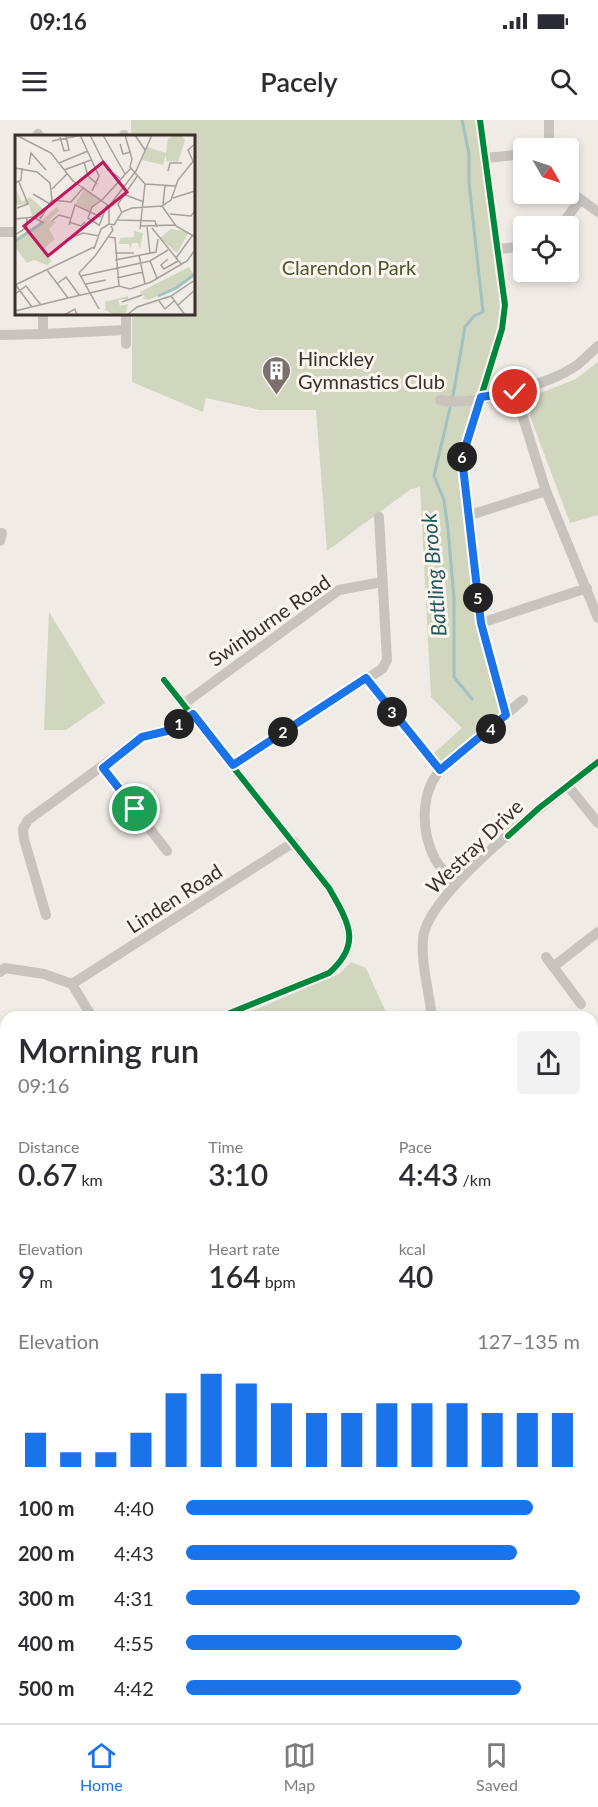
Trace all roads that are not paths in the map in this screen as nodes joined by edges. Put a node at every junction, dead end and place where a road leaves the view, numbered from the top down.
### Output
1 (549, 120) edge
2 (549, 138) edge
3 (513, 155) edge
4 (486, 158) dead end
5 (579, 201) edge
6 (598, 212) edge
7 (513, 247) edge
8 (499, 249) dead end
9 (43, 315) edge
10 (126, 315) edge
11 (125, 330) junction
12 (43, 334) junction
13 (1, 335) edge
14 (126, 344) dead end
15 (598, 346) edge
16 (515, 392) junction
17 (440, 400) dead end
18 (546, 491) junction
19 (470, 515) dead end
20 (379, 517) dead end
21 (382, 582) junction
22 (587, 588) junction
23 (598, 618) edge
24 (481, 623) dead end
25 (366, 678) junction
26 (164, 680) dead end
27 (523, 700) dead end
28 (185, 704) junction
29 (193, 714) junction
30 (598, 762) edge
31 (233, 765) junction
32 (103, 768) junction
33 (440, 770) junction
34 (568, 786) junction
35 (598, 823) edge
36 (294, 842) junction
37 (166, 850) dead end
38 (456, 884) junction
39 (46, 915) dead end
40 (598, 932) edge
41 (546, 957) dead end
42 (553, 967) junction
43 (0, 972) edge
44 (72, 984) junction
45 (581, 1004) dead end
46 (88, 1011) edge
47 (235, 1011) edge
48 (431, 1011) edge

1 - 2 street
3 - 4 street
5 - 6 street
7 - 8 street
9 - 12 street
10 - 11 street
11 - 12 street
11 - 14 street
12 - 13 street
15 - 16 street
16 - 17 street
16 - 18 street
18 - 19 street
18 - 22 street
20 - 21 street
21 - 25 street
21 - 28 street, Swinburne Road
22 - 23 street
22 - 24 street
25 - 31 street
25 - 33 street
26 - 28 street
27 - 33 street
28 - 29 street
29 - 31 street
29 - 32 street
30 - 34 street, Westray Drive
31 - 36 street
32 - 37 street
32 - 39 street
33 - 38 street
34 - 35 street
34 - 38 street, Westray Drive
36 - 44 street, Linden Road
36 - 47 street
38 - 48 street, Westray Drive
40 - 42 street
41 - 42 street
42 - 45 street
43 - 44 street
44 - 46 street

